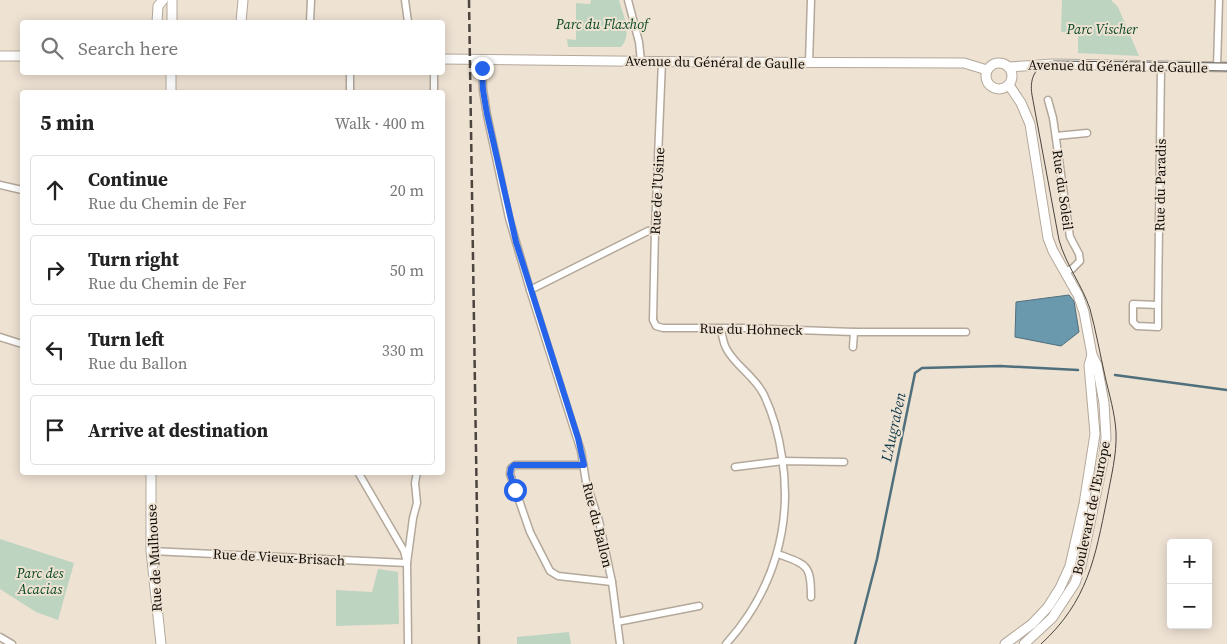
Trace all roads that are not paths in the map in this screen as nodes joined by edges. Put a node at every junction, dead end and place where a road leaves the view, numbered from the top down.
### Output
1 (163, 0) edge
2 (172, 0) edge
3 (242, 0) edge
4 (310, 0) edge
5 (405, 0) edge
6 (628, 0) edge
7 (811, 0) edge
8 (1219, 0) edge
9 (157, 20) edge
10 (172, 20) edge
11 (241, 20) edge
12 (310, 20) edge
13 (408, 20) edge
14 (0, 56) edge
15 (20, 56) edge
16 (445, 59) edge
17 (482, 60) junction
18 (641, 61) junction
19 (662, 61) junction
20 (809, 63) junction
21 (1161, 66) junction
22 (1009, 67) junction
23 (1217, 67) junction
24 (1227, 67) edge
25 (987, 70) junction
26 (171, 75) edge
27 (350, 75) edge
28 (434, 75) edge
29 (1008, 85) junction
30 (171, 90) edge
31 (350, 90) edge
32 (434, 90) edge
33 (1048, 100) dead end
34 (1087, 133) dead end
35 (1056, 136) junction
36 (0, 185) edge
37 (20, 190) edge
38 (655, 230) junction
39 (1065, 271) junction
40 (530, 290) junction
41 (1158, 304) junction
42 (653, 320) joint
43 (721, 329) junction
44 (854, 332) junction
45 (966, 332) dead end
46 (0, 337) edge
47 (20, 343) edge
48 (853, 347) dead end
49 (1092, 355) junction
50 (783, 461) junction
51 (844, 462) dead end
52 (584, 465) junction
53 (735, 466) dead end
54 (151, 475) edge
55 (360, 475) edge
56 (416, 475) edge
57 (411, 534) junction
58 (398, 540) junction
59 (151, 551) junction
60 (778, 554) junction
61 (407, 563) junction
62 (612, 582) junction
63 (811, 597) dead end
64 (699, 606) dead end
65 (617, 622) junction
66 (0, 637) edge
67 (12, 644) edge
68 (161, 644) edge
69 (408, 644) edge
70 (620, 644) edge
71 (726, 644) edge
72 (1005, 644) edge
73 (1024, 644) edge

1 - 9 main road
2 - 10 main road
3 - 11 main road
4 - 12 street
5 - 13 street
6 - 18 street
7 - 20 street
8 - 23 street
14 - 15 main road
16 - 17 main road, Avenue du Général de Gaulle
17 - 18 main road, Avenue du Général de Gaulle
17 - 40 street, Rue du Ballon
18 - 19 main road, Avenue du Général de Gaulle
19 - 20 main road, Avenue du Général de Gaulle
19 - 38 street, Rue de l'Usine
20 - 25 main road, Avenue du Général de Gaulle
21 - 22 main road, Avenue du Général de Gaulle
21 - 23 main road, Avenue du Général de Gaulle
21 - 41 street, Rue du Paradis
22 - 25 main road
22 - 29 main road
23 - 24 main road, Avenue du Général de Gaulle
25 - 29 main road
26 - 30 main road
27 - 31 street
28 - 32 street
29 - 39 main road, Boulevard de l'Europe
33 - 35 street, Rue du Soleil
34 - 35 street
35 - 39 street, Rue du Soleil
36 - 37 street
38 - 40 street
38 - 42 street, Rue de l'Usine
39 - 49 main road, Boulevard de l'Europe
40 - 52 street, Rue du Ballon
41 - 41 street, Rue du Paradis
42 - 43 street, Rue du Hohneck
43 - 44 street, Rue du Hohneck
43 - 50 street
44 - 45 street, Rue du Hohneck
44 - 48 street
46 - 47 street
49 - 72 main road, Boulevard de l'Europe
49 - 73 main road, Boulevard de l'Europe
50 - 51 street
50 - 53 street
50 - 60 street
52 - 62 street, Rue du Ballon
52 - 62 street
54 - 59 main road, Rue de Mulhouse
55 - 58 street
56 - 57 street
57 - 58 street
57 - 61 street
58 - 61 street
59 - 61 street, Rue de Vieux-Brisach
59 - 68 main road, Rue de Mulhouse
60 - 63 street
60 - 71 street
61 - 69 street
62 - 65 street, Rue du Ballon
64 - 65 street
65 - 70 street, Rue du Ballon
66 - 67 street

